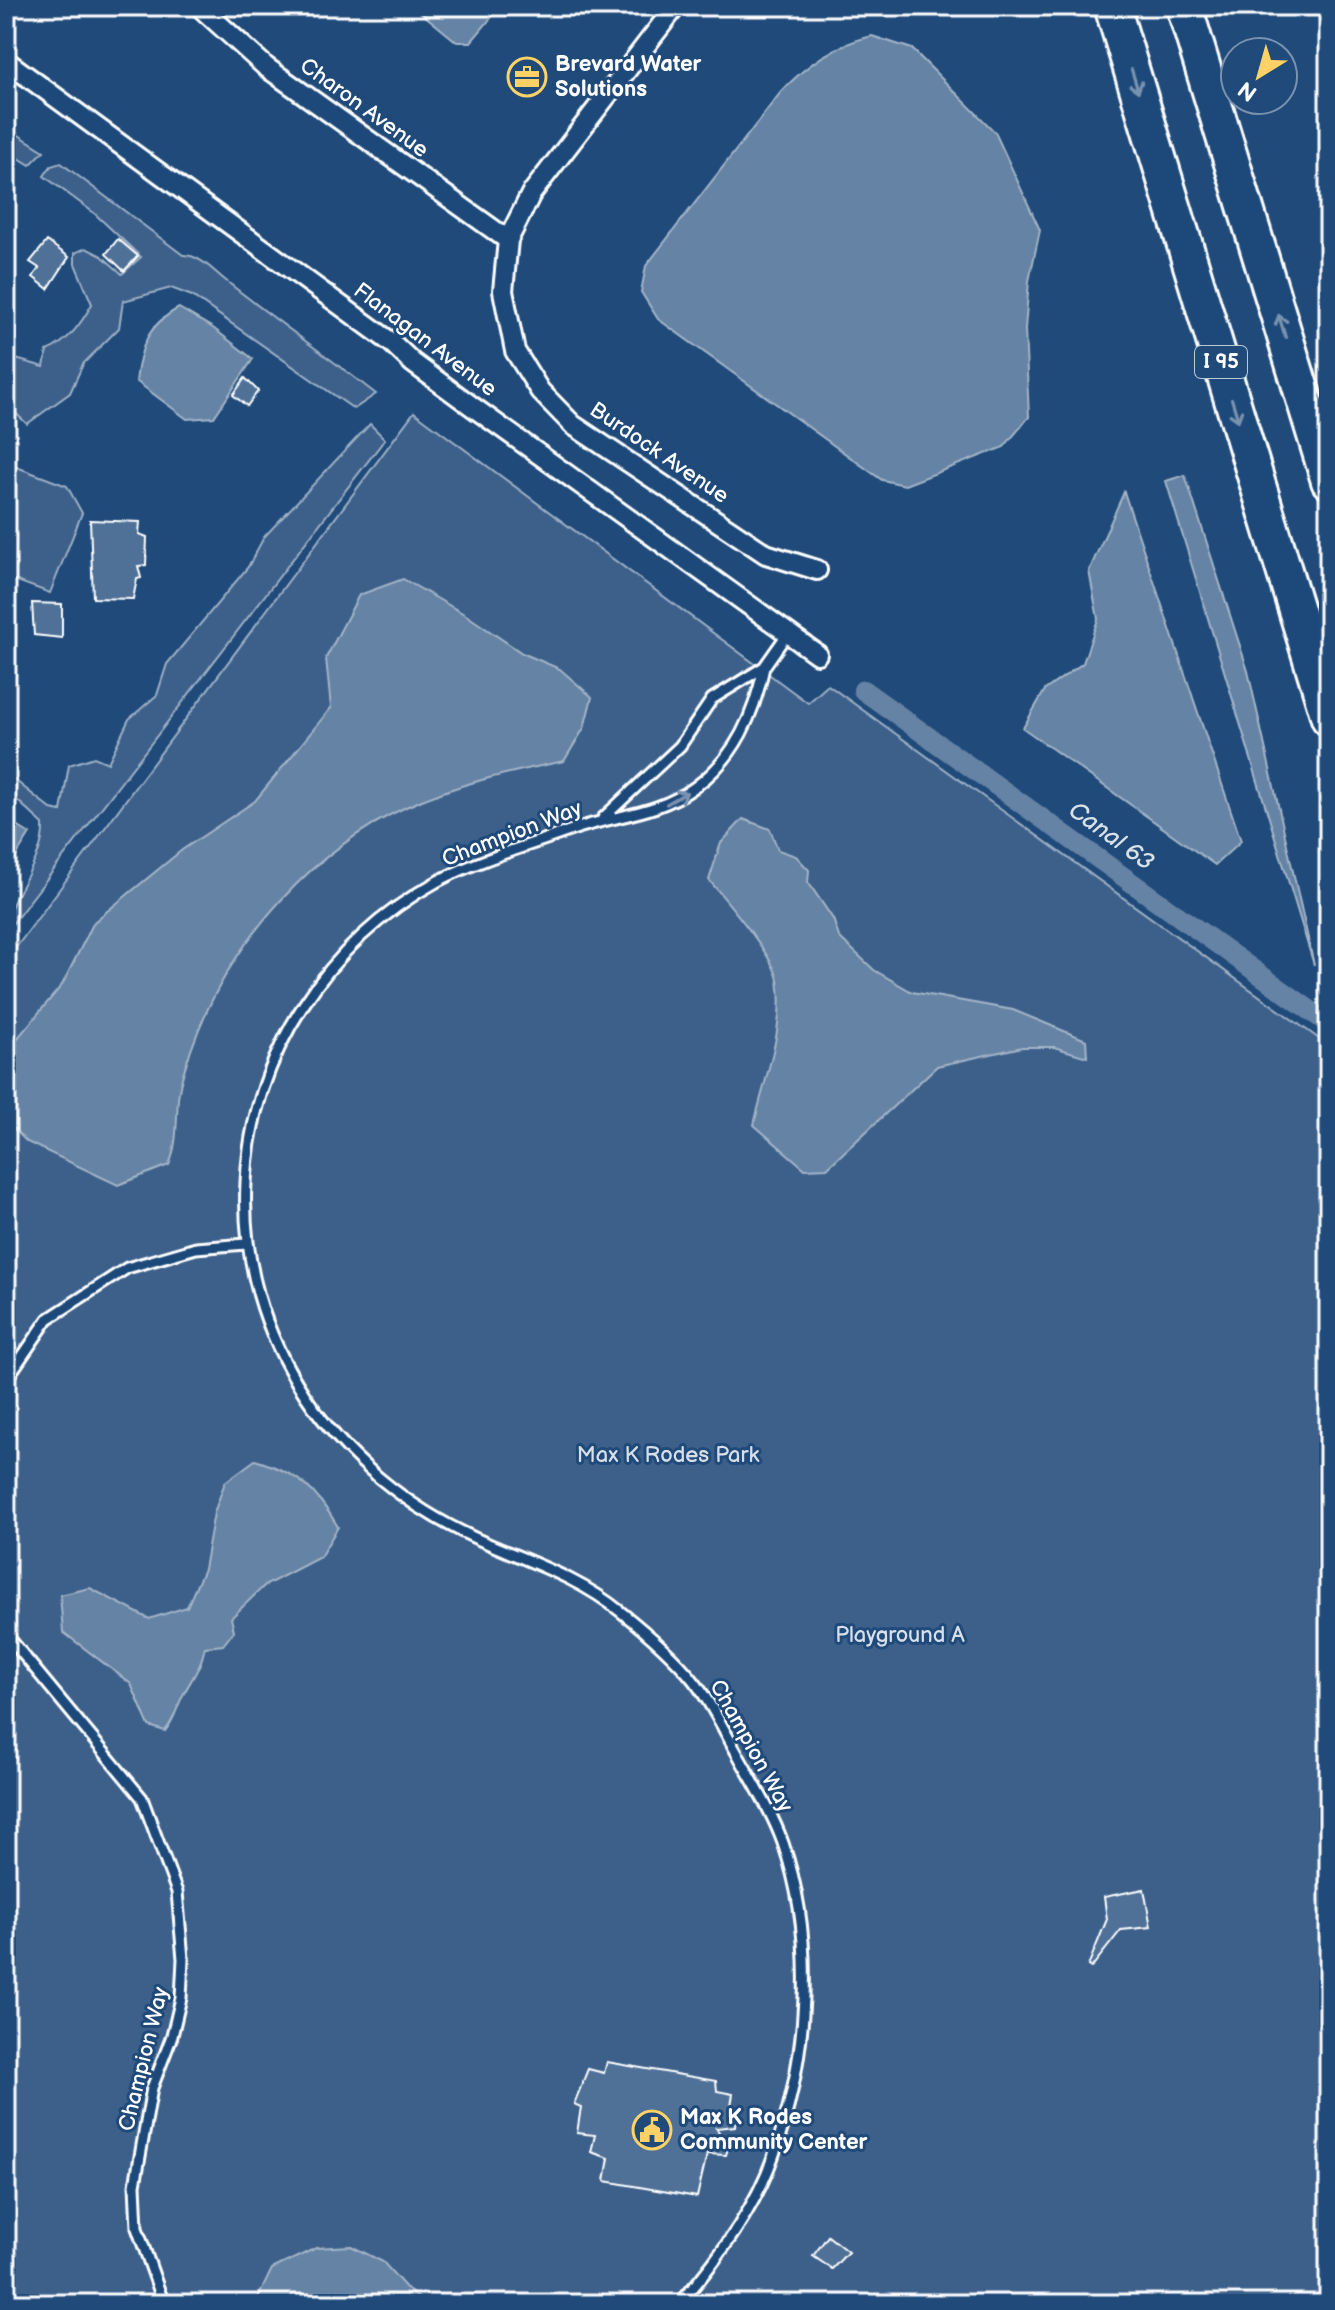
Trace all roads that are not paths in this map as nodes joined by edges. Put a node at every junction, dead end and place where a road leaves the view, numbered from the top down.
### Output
1 (199, 6) edge
2 (676, 6) edge
3 (1112, 6) edge
4 (1184, 6) edge
5 (6, 61) edge
6 (508, 240) junction
7 (1329, 481) edge
8 (817, 570) dead end
9 (788, 633) junction
10 (817, 654) dead end
11 (764, 667) junction
12 (1329, 718) edge
13 (603, 819) junction
14 (246, 1244) junction
15 (6, 1380) edge
16 (6, 1634) edge
17 (164, 2304) edge
18 (679, 2304) edge

1 - 6 street, Charon Avenue
2 - 6 street, Burdock Avenue
3 -> 12 highway, I 95
7 -> 4 highway
5 - 9 street, Flanagan Avenue
6 - 8 street, Burdock Avenue
9 - 10 street, Flanagan Avenue
9 - 11 lane, Champion Way
11 - 13 lane, Champion Way
13 -> 11 lane, Champion Way
13 - 14 lane, Champion Way
14 - 15 lane
14 - 18 lane, Champion Way
16 - 17 lane, Champion Way

